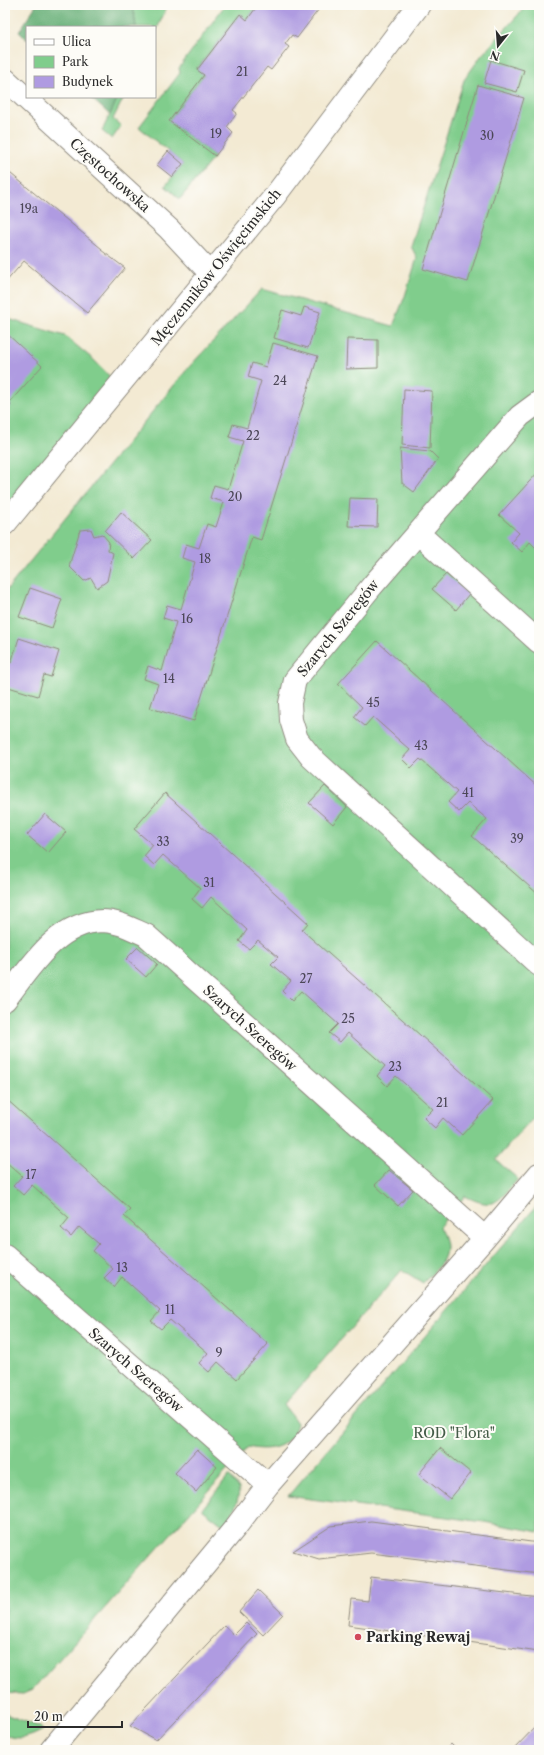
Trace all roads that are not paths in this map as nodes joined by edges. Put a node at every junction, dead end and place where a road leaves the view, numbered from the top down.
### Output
1 (419, 5) edge
2 (5, 79) edge
3 (211, 274) junction
4 (539, 402) edge
5 (5, 524) edge
6 (418, 533) junction
7 (539, 642) edge
8 (539, 965) edge
9 (5, 1000) edge
10 (539, 1174) edge
11 (485, 1238) junction
12 (5, 1255) edge
13 (268, 1485) junction
14 (51, 1750) edge

1 - 3 street, Męczenników Oświęcimskich
2 - 3 street, Częstochowska
3 - 5 street, Męczenników Oświęcimskich
4 - 6 street, Szarych Szeregów
6 - 7 street
6 - 8 street, Szarych Szeregów
9 - 11 street, Szarych Szeregów
10 - 11 street
11 - 13 street
12 - 13 street, Szarych Szeregów
13 - 14 street

